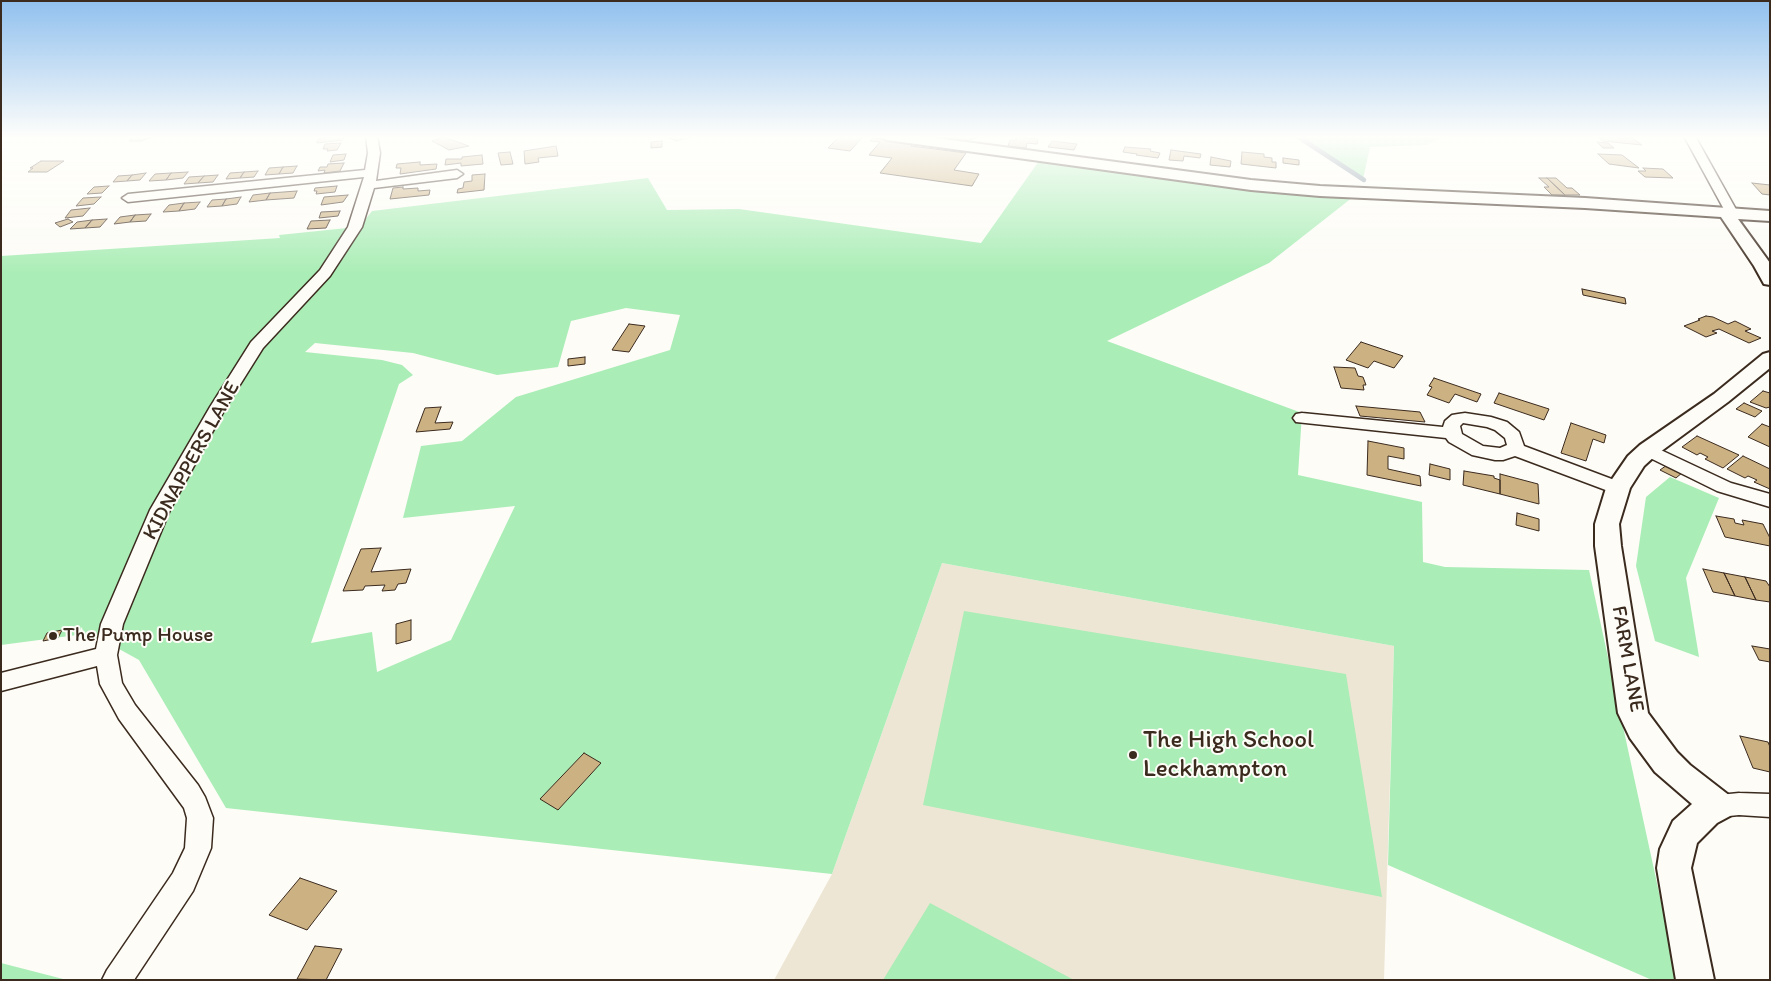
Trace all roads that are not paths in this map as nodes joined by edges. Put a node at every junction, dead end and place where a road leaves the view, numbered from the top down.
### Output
1 (329, 182) edge
2 (369, 182) edge
3 (1230, 182) edge
4 (1713, 182) edge
5 (128, 198) dead end
6 (1729, 212) junction
7 (1770, 216) edge
8 (1770, 280) edge
9 (1770, 358) edge
10 (1302, 418) dead end
11 (1452, 433) junction
12 (1514, 449) junction
13 (1648, 450) junction
14 (1618, 488) junction
15 (1770, 501) edge
16 (106, 656) junction
17 (1, 682) edge
18 (1719, 806) junction
19 (1770, 806) edge
20 (117, 980) edge
21 (1695, 980) edge

1 - 5 street
2 - 16 street, KIDNAPPERS LANE
3 - 6 street
4 - 6 street
6 - 7 street
6 - 8 street
9 - 13 street, FARM LANE
10 - 11 street
11 - 12 street
11 - 12 street
12 - 14 street
13 - 14 street, FARM LANE
13 - 15 street
14 - 18 street, FARM LANE
16 - 17 street
16 - 20 street, KIDNAPPERS LANE
18 - 19 street
18 - 21 street

